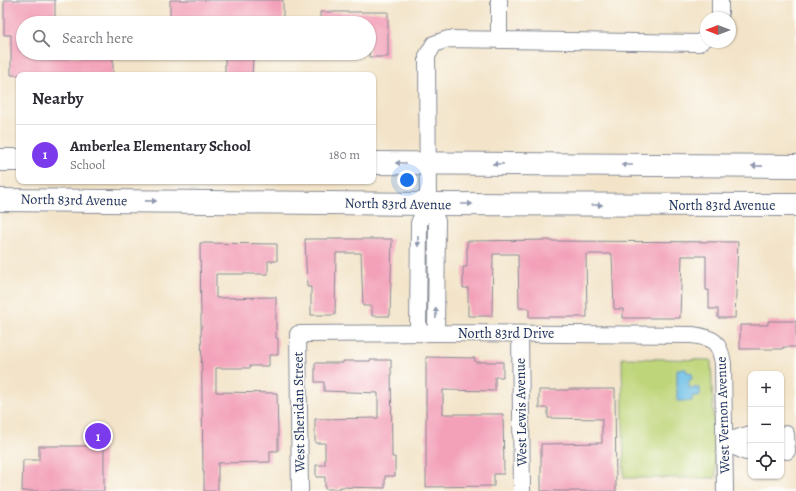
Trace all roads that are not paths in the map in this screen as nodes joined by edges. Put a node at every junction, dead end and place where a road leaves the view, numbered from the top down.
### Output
1 (499, 0) edge
2 (720, 0) edge
3 (720, 12) edge
4 (500, 40) junction
5 (700, 42) edge
6 (0, 160) edge
7 (16, 160) edge
8 (376, 163) edge
9 (428, 163) junction
10 (796, 166) edge
11 (0, 200) edge
12 (428, 204) junction
13 (796, 206) edge
14 (418, 274) junction
15 (437, 274) junction
16 (418, 333) junction
17 (436, 333) junction
18 (298, 334) joint
19 (520, 334) junction
20 (713, 341) joint
21 (788, 434) edge
22 (748, 435) edge
23 (724, 442) junction
24 (788, 451) edge
25 (748, 452) edge
26 (300, 491) edge
27 (522, 491) edge
28 (725, 491) edge

1 - 4 street
2 - 3 street
4 - 5 street
4 - 9 street
6 - 7 main road
9 -> 8 main road
10 -> 9 main road
9 - 12 street
11 -> 12 main road, North 83rd Avenue
12 -> 13 main road, North 83rd Avenue
12 -> 14 street
12 - 15 street
14 - 15 street
14 - 16 street
17 -> 15 street
16 - 17 street, North 83rd Drive
16 - 18 street, North 83rd Drive
17 - 19 street, North 83rd Drive
18 - 26 street, West Sheridan Street
19 - 20 street, North 83rd Drive
19 - 27 street, West Lewis Avenue
20 - 23 street, West Vernon Avenue
21 - 24 street
22 - 23 street
23 - 25 street
23 - 28 street, West Vernon Avenue

